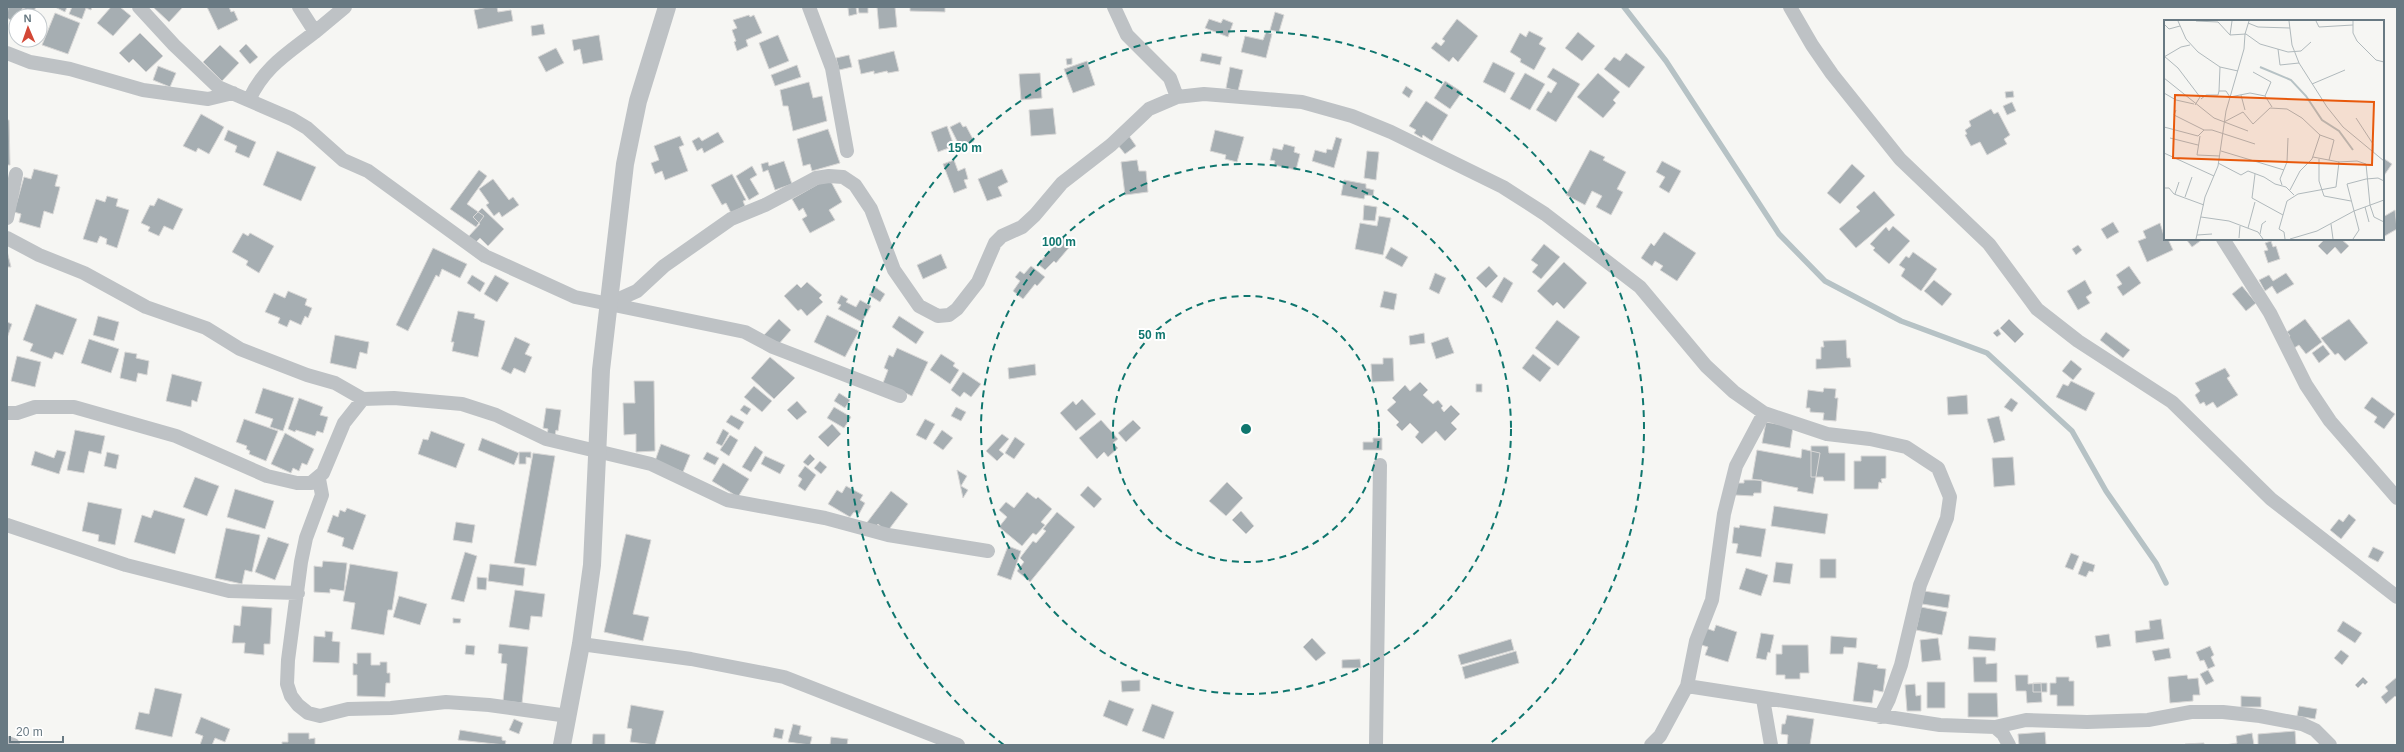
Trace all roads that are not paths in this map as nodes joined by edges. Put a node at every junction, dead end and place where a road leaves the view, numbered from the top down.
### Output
1 (139, 7) edge
2 (299, 7) edge
3 (345, 7) edge
4 (667, 7) edge
5 (809, 7) edge
6 (1114, 7) edge
7 (1790, 7) edge
8 (315, 32) junction
9 (7, 53) edge
10 (233, 93) junction
11 (1177, 97) junction
12 (249, 100) junction
13 (847, 151) dead end
14 (16, 174) dead end
15 (7, 218) edge
16 (7, 238) edge
17 (2224, 240) edge
18 (608, 304) junction
19 (900, 396) dead end
20 (363, 399) junction
21 (7, 413) edge
22 (1764, 413) junction
23 (598, 452) junction
24 (1380, 465) dead end
25 (318, 479) junction
26 (2397, 498) edge
27 (7, 525) edge
28 (988, 551) dead end
29 (298, 593) junction
30 (2397, 598) edge
31 (581, 644) junction
32 (1687, 686) junction
33 (1763, 699) junction
34 (568, 716) junction
35 (1880, 717) junction
36 (1994, 727) junction
37 (7, 743) edge
38 (13, 745) edge
39 (562, 745) edge
40 (958, 745) edge
41 (1376, 745) edge
42 (1651, 745) edge
43 (1771, 745) edge
44 (2009, 745) edge
45 (2330, 745) edge

1 - 10 street
2 - 8 street
3 - 8 street
4 - 18 street
5 - 13 street
6 - 11 street
7 - 30 street
8 - 12 street
9 - 10 street
10 - 12 street
11 - 18 street
11 - 22 street
12 - 18 street
14 - 15 street
16 - 20 street
17 - 26 street
18 - 19 street
18 - 23 street
20 - 23 street
20 - 25 street
21 - 25 street
22 - 32 street
22 - 35 street
23 - 28 street
23 - 31 street
24 - 41 street
25 - 29 street
27 - 29 street
29 - 34 street
31 - 34 street
31 - 40 street
32 - 33 street
32 - 42 street
33 - 35 street
33 - 43 street
34 - 39 street
35 - 36 street
36 - 44 street
36 - 45 street
37 - 38 street

